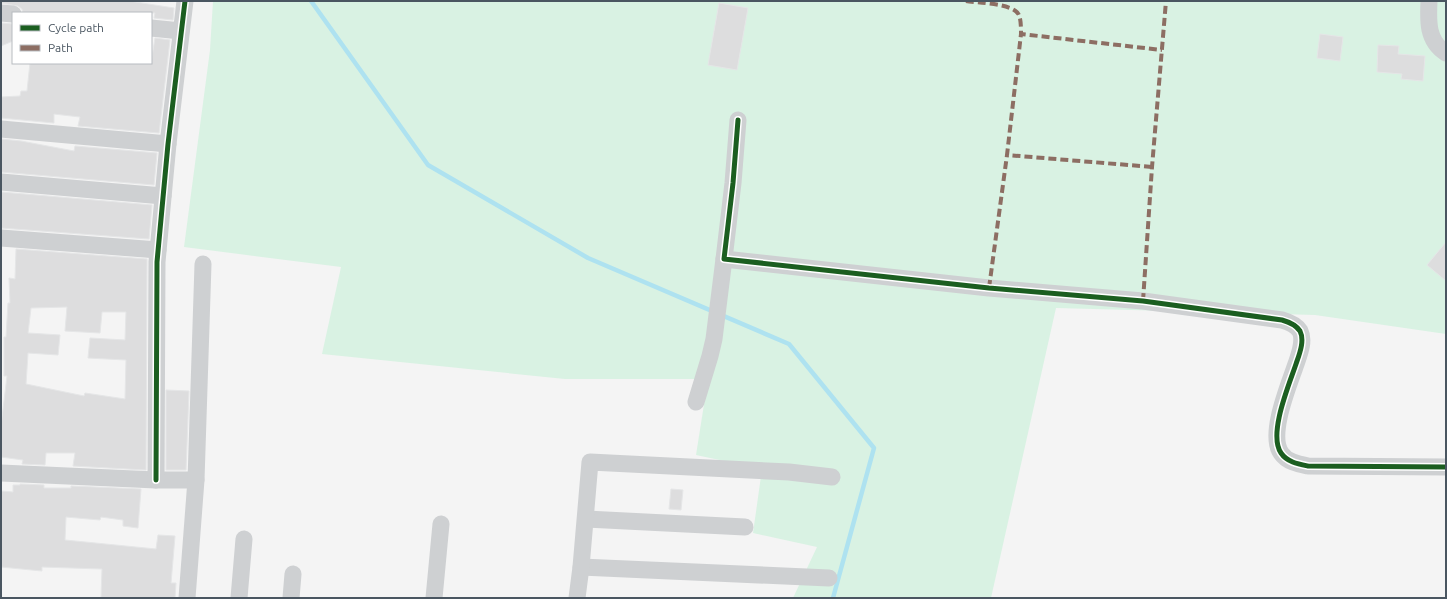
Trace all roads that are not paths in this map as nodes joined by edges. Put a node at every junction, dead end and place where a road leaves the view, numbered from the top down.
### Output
1 (185, 1) edge
2 (1429, 1) edge
3 (1, 13) edge
4 (12, 14) edge
5 (152, 28) edge
6 (181, 31) junction
7 (1446, 53) edge
8 (738, 120) dead end
9 (1, 129) edge
10 (168, 144) junction
11 (1, 182) edge
12 (163, 196) junction
13 (1, 238) edge
14 (158, 250) junction
15 (724, 259) junction
16 (203, 264) dead end
17 (696, 402) dead end
18 (1446, 468) edge
19 (1, 473) edge
20 (832, 477) dead end
21 (156, 480) junction
22 (196, 480) junction
23 (586, 519) junction
24 (441, 524) dead end
25 (745, 527) dead end
26 (244, 539) dead end
27 (581, 567) junction
28 (293, 574) dead end
29 (829, 578) dead end
30 (187, 598) edge
31 (239, 598) edge
32 (291, 598) edge
33 (434, 598) edge
34 (577, 598) edge

1 - 6 street
2 - 7 street
3 - 4 street
5 - 6 street
6 - 10 street
8 - 15 street
9 - 10 street
10 - 12 street
11 - 12 street
12 - 14 street
13 - 14 street
14 - 21 street
15 - 17 street
15 - 18 street
16 - 22 street
19 - 21 street
20 - 23 street
21 - 22 street
22 - 30 street
23 - 25 street
23 - 27 street
24 - 33 street
26 - 31 street
27 - 29 street
27 - 34 street
28 - 32 street

